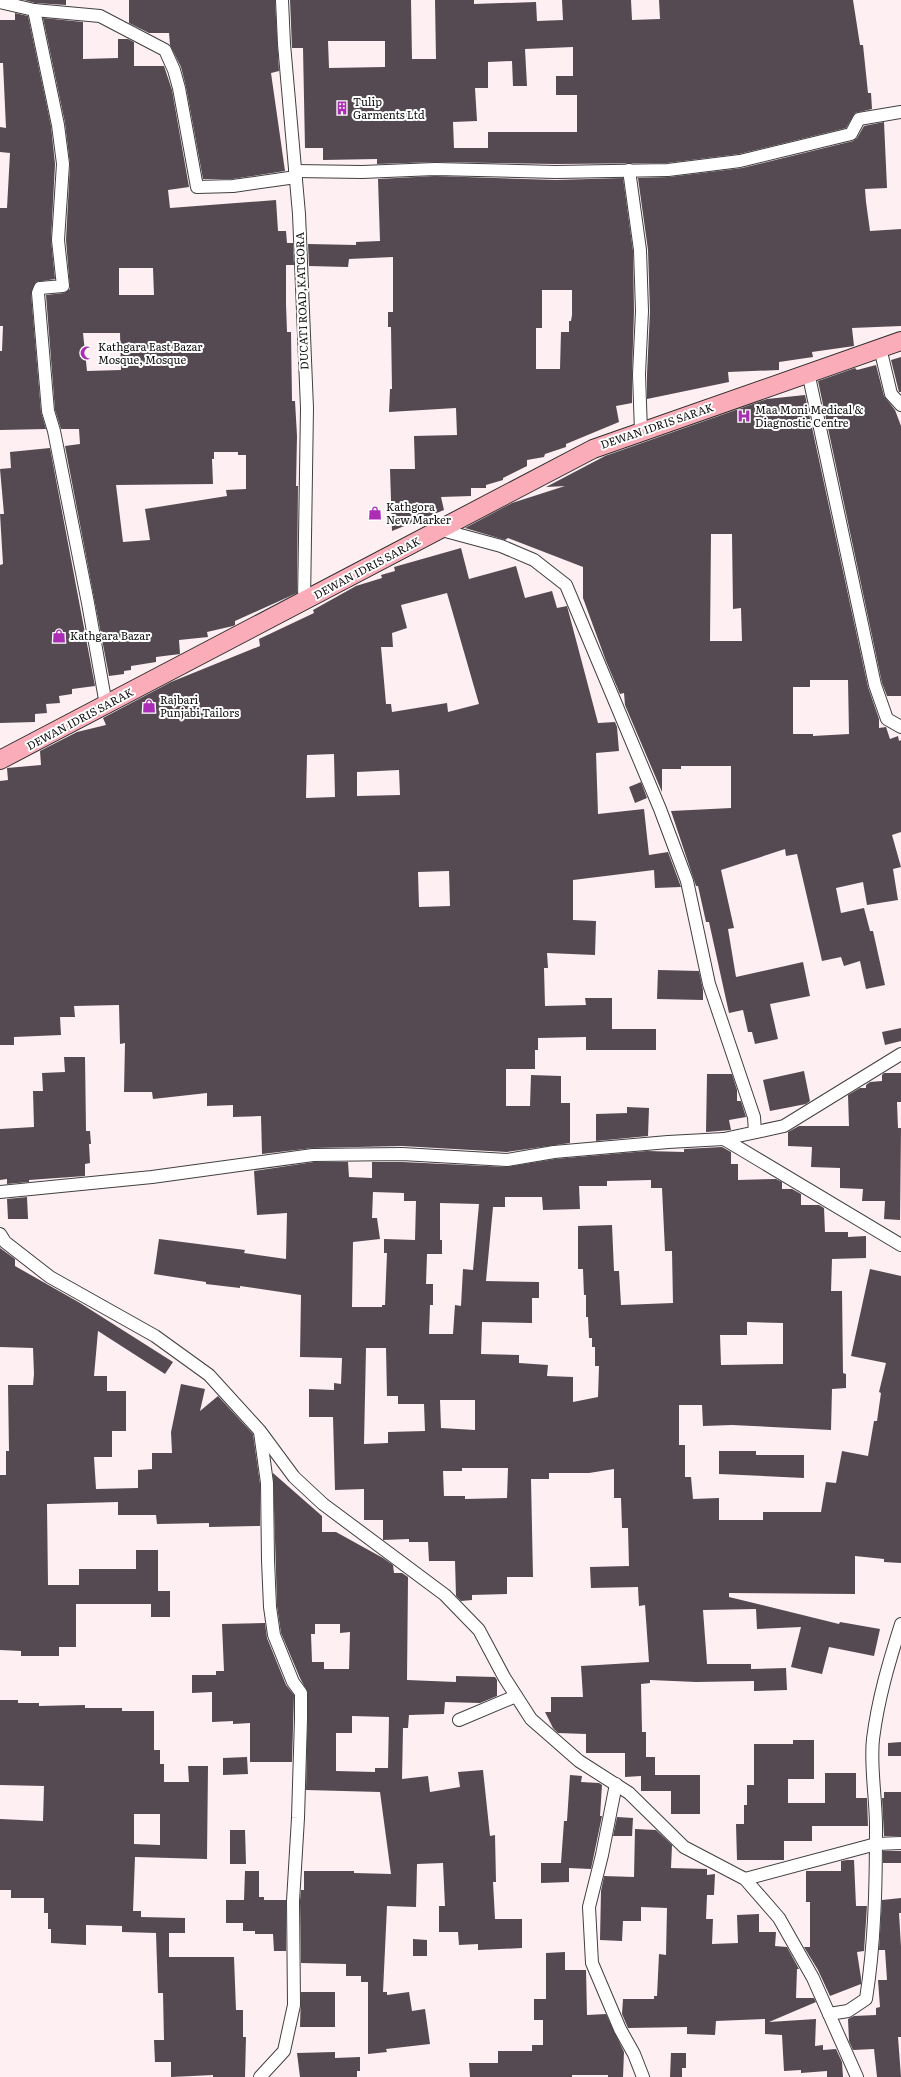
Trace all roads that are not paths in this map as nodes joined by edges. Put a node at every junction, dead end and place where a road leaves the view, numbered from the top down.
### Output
1 (282, 0) edge
2 (0, 2) edge
3 (34, 10) junction
4 (901, 112) edge
5 (629, 170) junction
6 (296, 174) junction
7 (901, 341) edge
8 (880, 348) junction
9 (808, 372) junction
10 (901, 405) edge
11 (641, 432) junction
12 (438, 529) junction
13 (304, 602) junction
14 (106, 705) junction
15 (901, 727) edge
16 (0, 760) edge
17 (901, 1054) edge
18 (755, 1132) junction
19 (724, 1139) junction
20 (0, 1192) edge
21 (0, 1234) edge
22 (901, 1245) edge
23 (260, 1431) junction
24 (901, 1624) edge
25 (516, 1696) junction
26 (459, 1720) dead end
27 (616, 1784) junction
28 (901, 1843) edge
29 (876, 1844) junction
30 (745, 1879) junction
31 (829, 2014) junction
32 (260, 2077) edge
33 (643, 2077) edge
34 (857, 2077) edge

1 - 6 street, DUCATI ROAD,KATGORA
2 - 3 street
3 - 6 street
3 - 14 street
4 - 5 street
5 - 6 street
5 - 11 street
6 - 13 street, DUCATI ROAD,KATGORA
7 - 8 main road, DEWAN IDRIS SARAK
8 - 9 main road, DEWAN IDRIS SARAK
8 - 10 street
9 - 11 main road, DEWAN IDRIS SARAK
9 - 15 street
11 - 12 main road, DEWAN IDRIS SARAK
12 - 13 main road, DEWAN IDRIS SARAK
12 - 18 street
13 - 14 main road, DEWAN IDRIS SARAK
14 - 16 main road, DEWAN IDRIS SARAK
17 - 18 street
18 - 19 street
19 - 20 street
19 - 22 street
21 - 23 street
23 - 25 street
23 - 32 street
24 - 29 street
25 - 26 street
25 - 27 street
27 - 30 street
27 - 33 street
28 - 29 street
29 - 30 street
29 - 31 street
30 - 31 street
31 - 34 street

